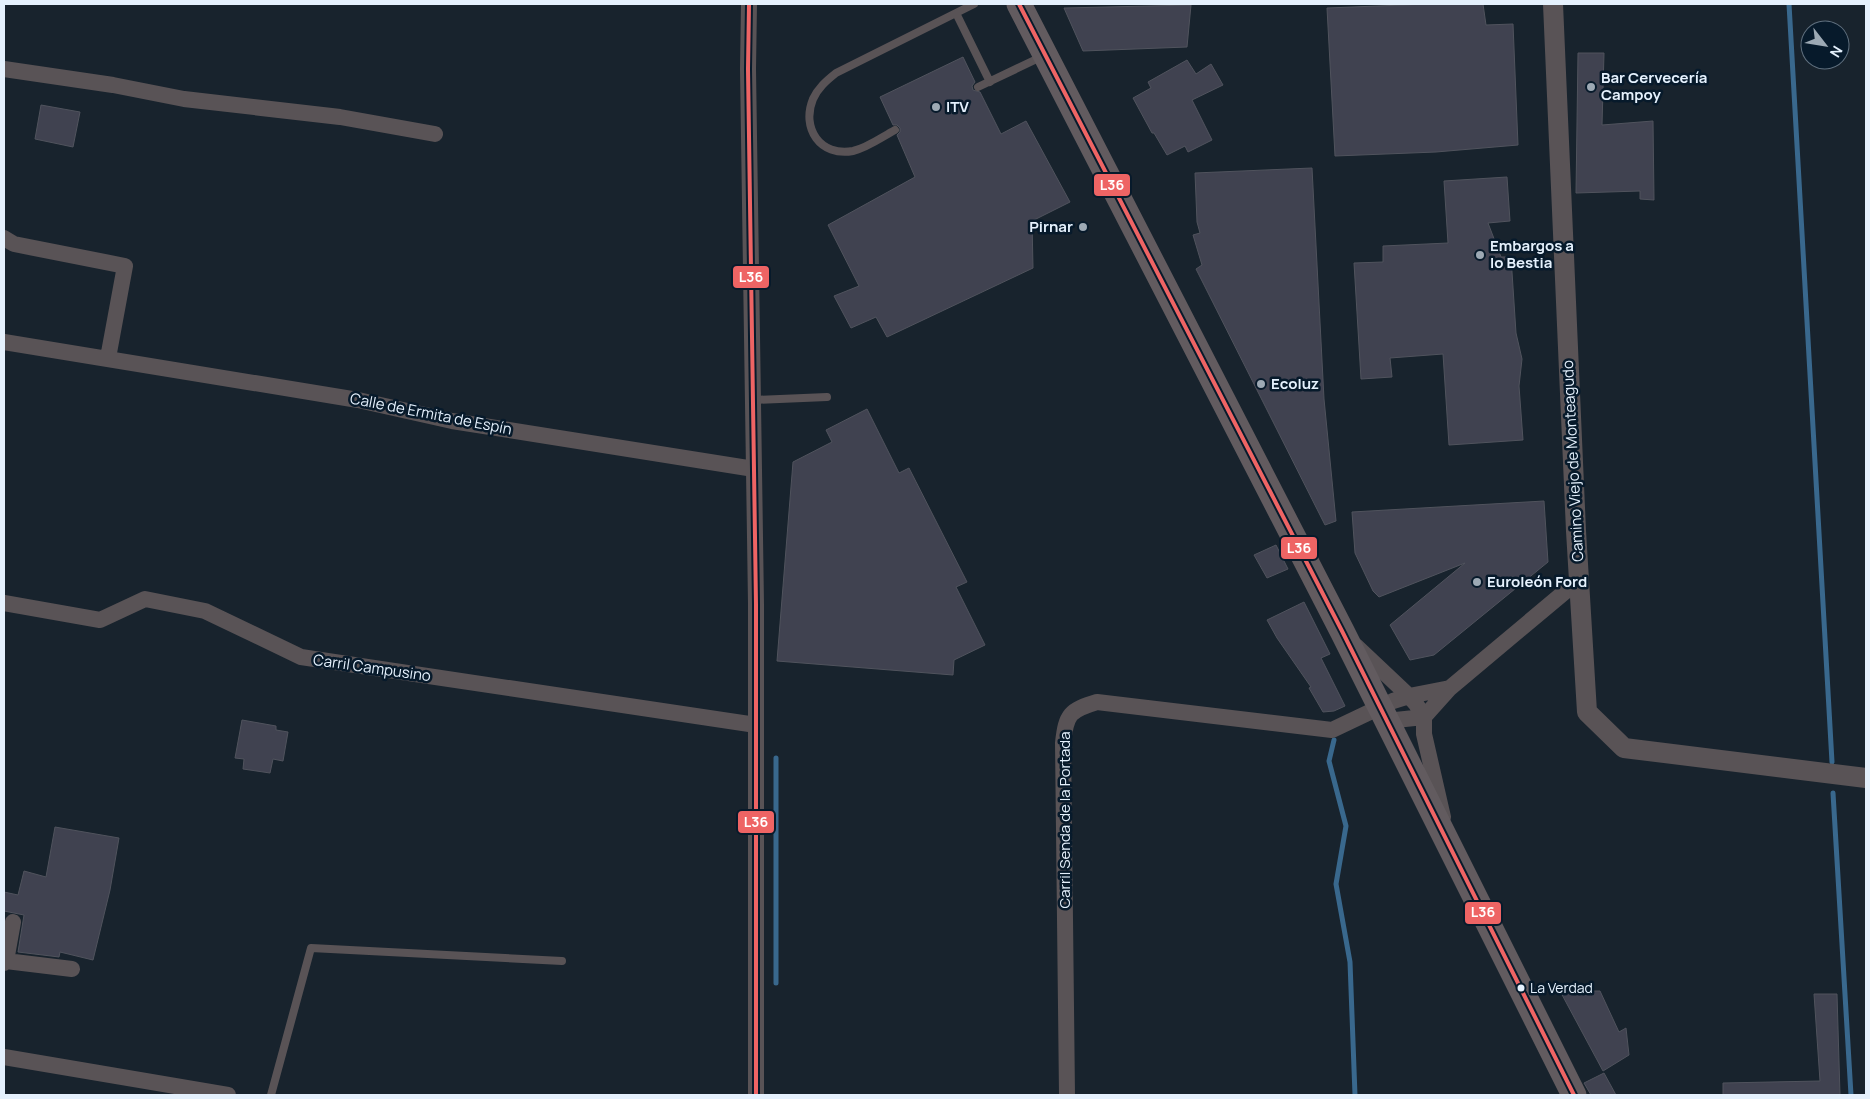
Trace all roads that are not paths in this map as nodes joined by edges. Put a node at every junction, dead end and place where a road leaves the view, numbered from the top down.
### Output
1 (749, 4) edge
2 (974, 4) edge
3 (1020, 4) edge
4 (1553, 4) edge
5 (956, 12) junction
6 (1046, 54) junction
7 (4, 68) edge
8 (990, 82) junction
9 (978, 87) dead end
10 (895, 130) dead end
11 (435, 134) dead end
12 (4, 238) edge
13 (4, 342) edge
14 (108, 358) junction
15 (827, 397) dead end
16 (752, 400) junction
17 (754, 470) junction
18 (1579, 580) junction
19 (4, 603) edge
20 (1342, 631) junction
21 (1450, 688) junction
22 (1409, 696) junction
23 (1382, 714) junction
24 (1424, 717) junction
25 (756, 725) junction
26 (1866, 778) edge
27 (1450, 847) junction
28 (13, 922) dead end
29 (562, 961) dead end
30 (5, 962) edge
31 (72, 968) dead end
32 (4, 1057) edge
33 (228, 1095) edge
34 (271, 1095) edge
35 (756, 1095) edge
36 (1066, 1095) edge
37 (1574, 1095) edge

1 - 16 street
2 - 5 lane
3 - 6 main road
4 - 18 street, Camino Viejo de Monteagudo
5 - 8 lane
5 - 10 lane
6 - 8 lane
6 - 20 main road
7 - 11 street
8 - 9 lane
12 - 14 street
13 - 14 street, Calle de Ermita de Espín
14 - 17 street, Calle de Ermita de Espín
15 - 16 lane
16 - 17 street
17 - 25 street
18 - 21 street
18 - 26 street, Camino Viejo de Monteagudo
19 - 25 street, Carril Campusino
20 - 22 street
20 - 23 main road
21 - 22 street, Carril Senda de la Portada
21 - 24 street
22 - 23 street, Carril Senda de la Portada
22 - 24 street
23 - 24 street
23 - 27 main road
23 - 36 street, Carril Senda de la Portada
24 - 27 street
25 - 35 street
27 - 37 main road
28 - 30 street
29 - 34 lane
30 - 31 street
32 - 33 street

